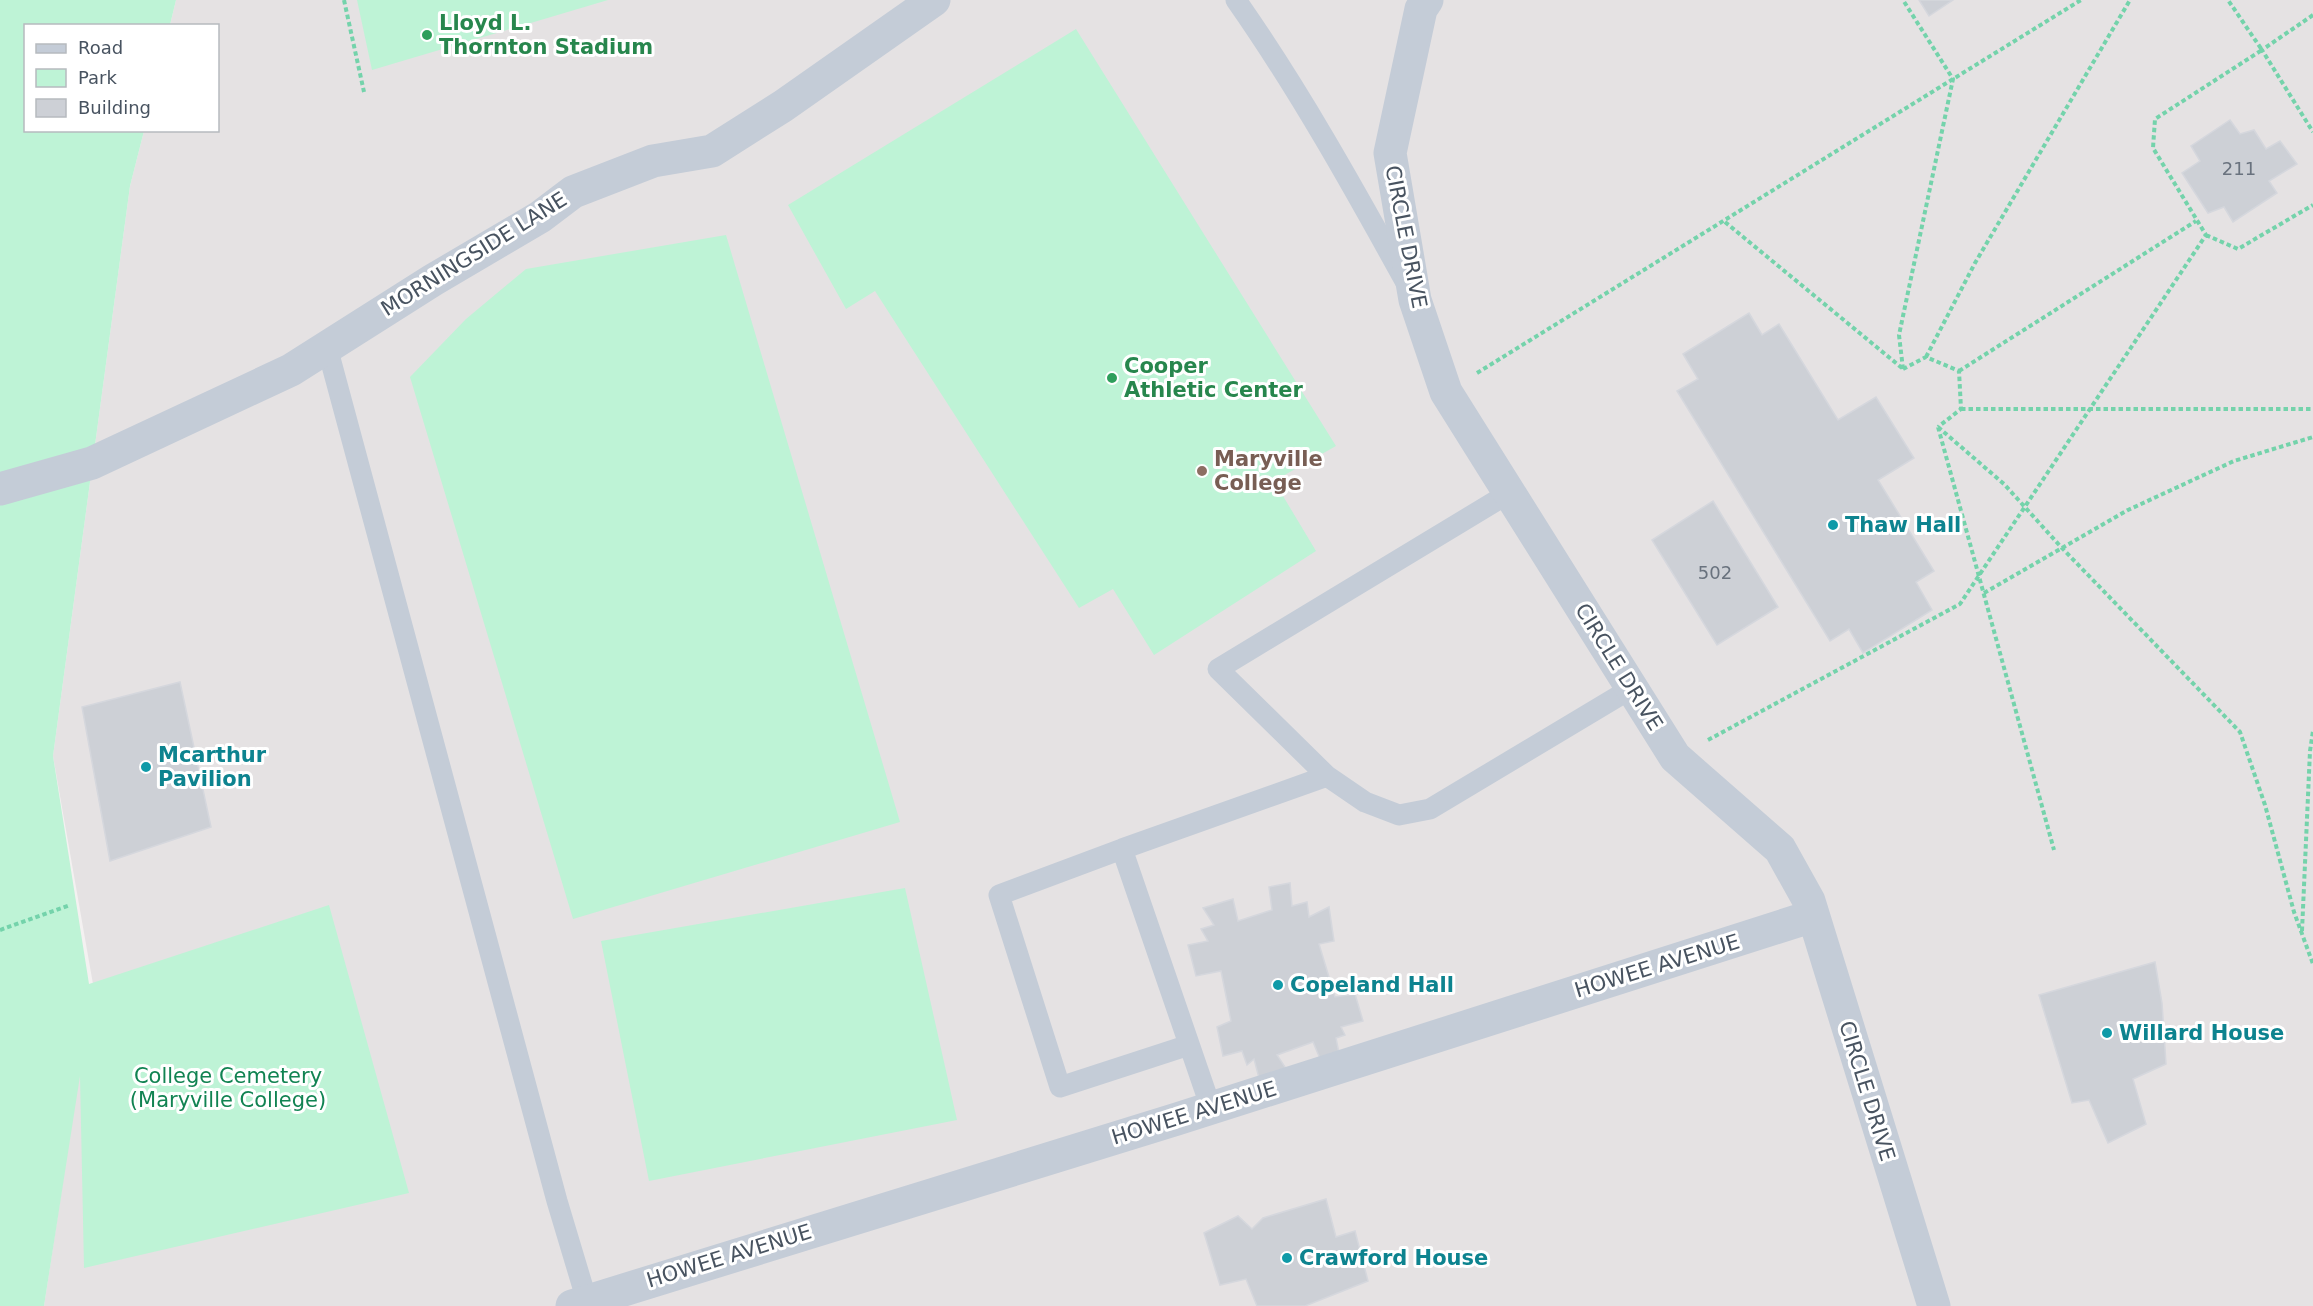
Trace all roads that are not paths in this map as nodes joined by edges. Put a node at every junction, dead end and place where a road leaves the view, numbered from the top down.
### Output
1 (934, 0) edge
2 (1236, 0) edge
3 (1427, 0) edge
4 (1415, 300) junction
5 (327, 347) junction
6 (0, 489) edge
7 (1509, 493) junction
8 (1632, 688) junction
9 (1327, 776) junction
10 (1122, 849) junction
11 (1814, 916) junction
12 (1189, 1045) junction
13 (1211, 1108) junction
14 (580, 1304) edge
15 (1934, 1306) edge

1 - 5 street, MORNINGSIDE LANE
2 - 4 lane
3 - 4 street, CIRCLE DRIVE
4 - 7 street, CIRCLE DRIVE
5 - 6 street, MORNINGSIDE LANE
5 - 14 lane
7 - 8 street, CIRCLE DRIVE
7 - 9 lane
8 - 9 lane
8 - 11 street, CIRCLE DRIVE
9 - 10 lane
10 - 12 lane
10 - 12 lane
11 - 13 street, HOWEE AVENUE
11 - 15 street, CIRCLE DRIVE
12 - 13 lane
13 - 14 street, HOWEE AVENUE

